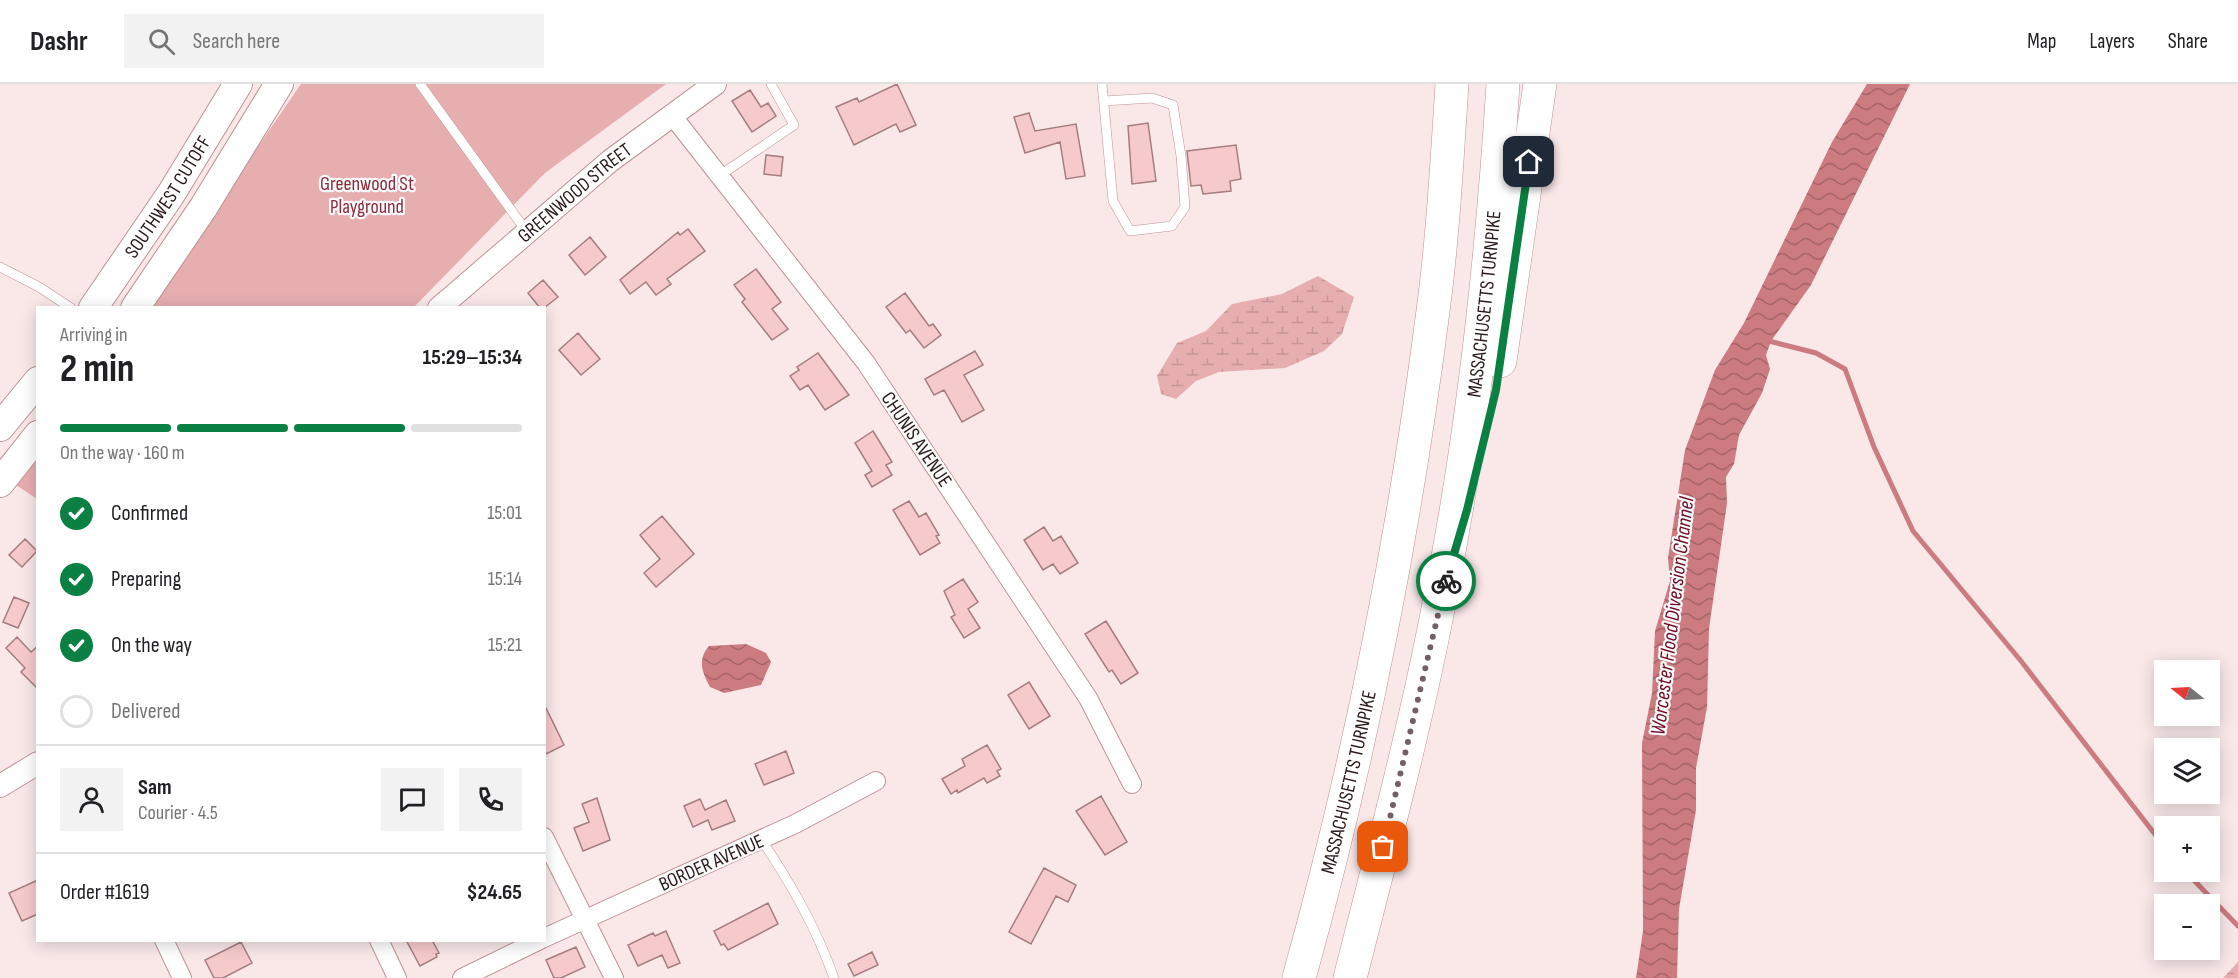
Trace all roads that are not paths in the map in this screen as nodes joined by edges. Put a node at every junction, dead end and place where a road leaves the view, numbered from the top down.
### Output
1 (238, 84) edge
2 (279, 84) edge
3 (420, 84) edge
4 (715, 84) edge
5 (771, 84) edge
6 (1102, 84) edge
7 (1452, 84) edge
8 (1503, 84) edge
9 (1540, 84) edge
10 (1104, 101) junction
11 (671, 114) junction
12 (719, 176) junction
13 (527, 232) junction
14 (0, 267) edge
15 (68, 306) edge
16 (94, 306) edge
17 (136, 306) edge
18 (441, 306) edge
19 (36, 383) edge
20 (0, 427) edge
21 (36, 438) edge
22 (0, 483) edge
23 (1439, 607) junction
24 (36, 764) edge
25 (876, 781) dead end
26 (1132, 784) dead end
27 (0, 786) edge
28 (761, 839) junction
29 (546, 841) edge
30 (586, 918) junction
31 (546, 937) edge
32 (165, 942) edge
33 (380, 942) edge
34 (536, 942) edge
35 (182, 978) edge
36 (397, 978) edge
37 (462, 978) edge
38 (614, 978) edge
39 (834, 978) edge
40 (1299, 978) edge
41 (1350, 978) edge

1 - 16 main road, SOUTHWEST CUTOFF
2 - 17 main road, SOUTHWEST CUTOFF
3 - 13 lane
4 - 11 street, GREENWOOD STREET
5 - 12 lane
6 - 10 lane
7 - 40 highway, MASSACHUSETTS TURNPIKE
8 - 23 highway, MASSACHUSETTS TURNPIKE
9 - 23 highway
10 - 10 lane
11 - 12 street, CHUNIS AVENUE
11 - 13 street, GREENWOOD STREET
12 - 26 street, CHUNIS AVENUE
13 - 18 street, GREENWOOD STREET
14 - 15 lane
19 - 20 main road
21 - 22 main road
23 - 41 highway, MASSACHUSETTS TURNPIKE
24 - 27 street
25 - 28 street, BORDER AVENUE
28 - 30 street, BORDER AVENUE
28 - 39 lane
29 - 30 street
30 - 31 street, BORDER AVENUE
30 - 38 street
32 - 35 street
33 - 36 street
34 - 37 street

